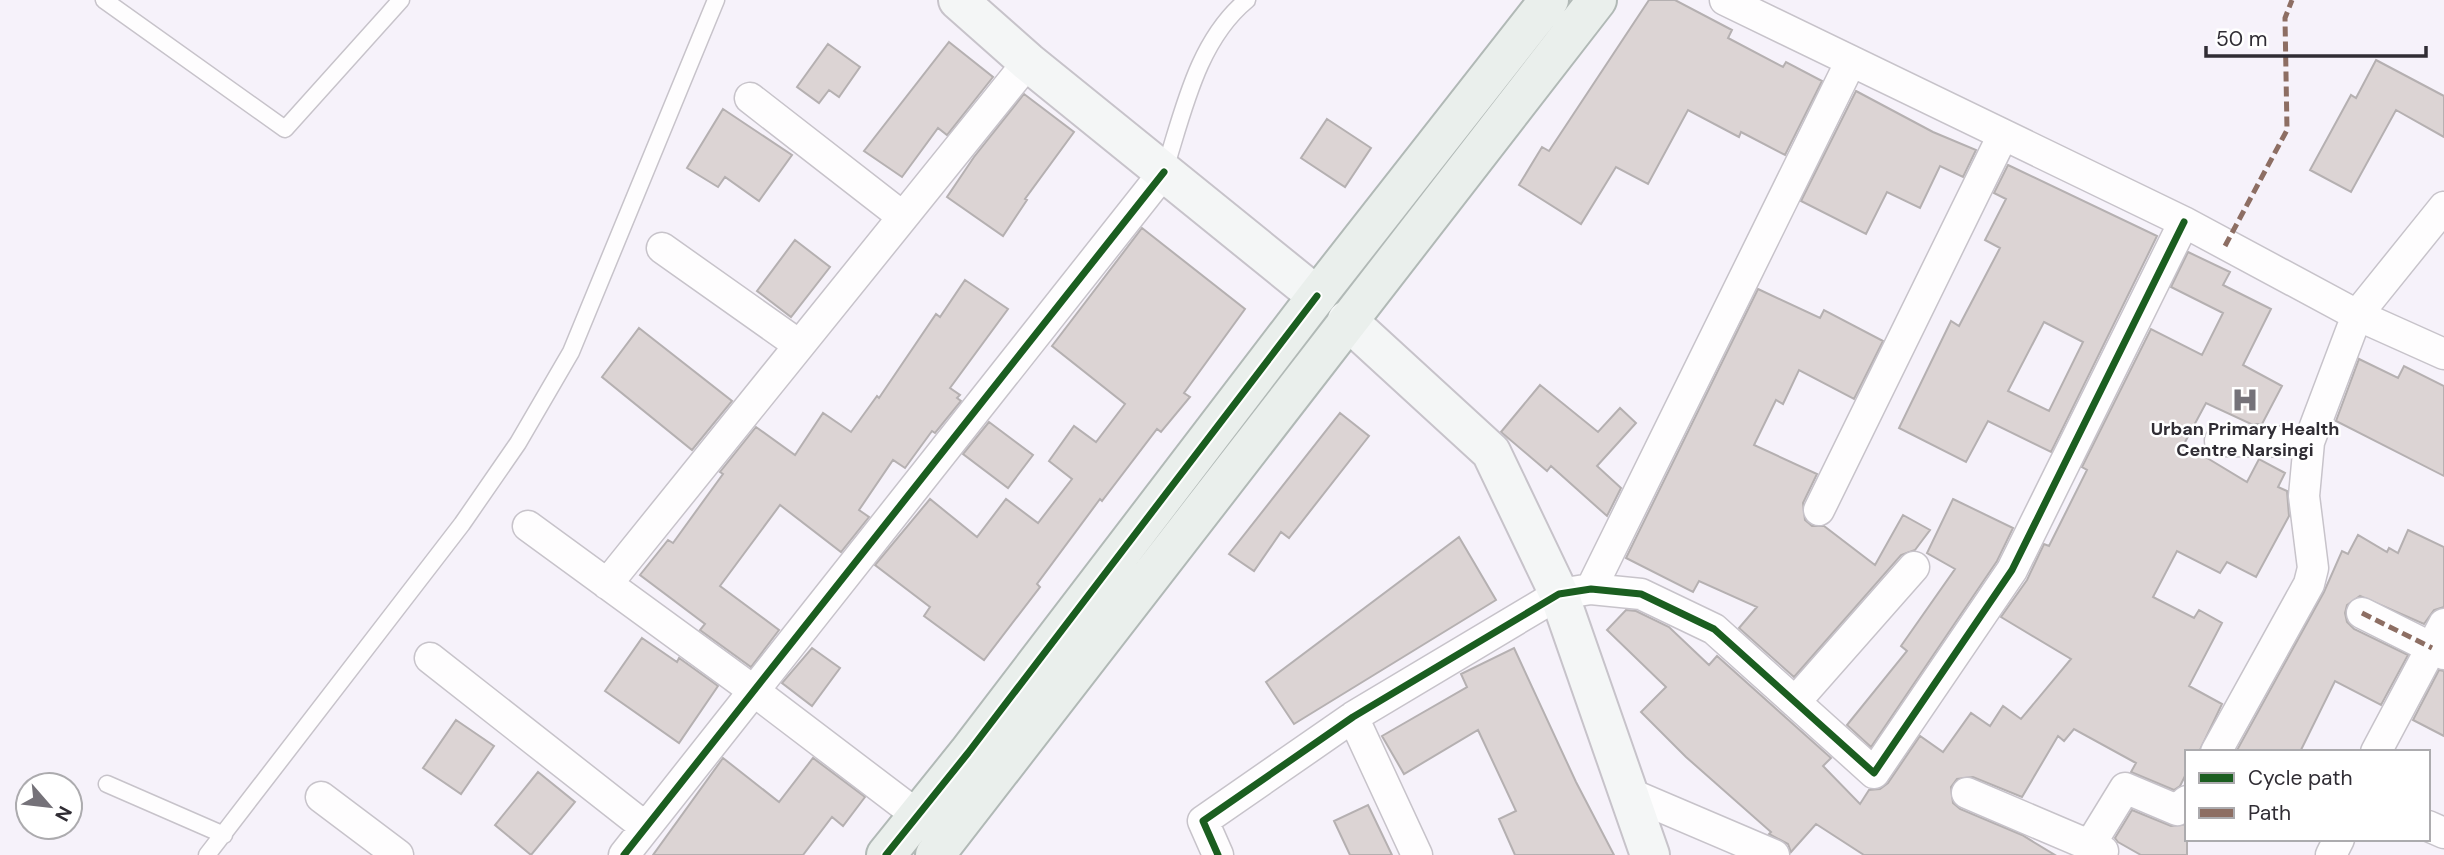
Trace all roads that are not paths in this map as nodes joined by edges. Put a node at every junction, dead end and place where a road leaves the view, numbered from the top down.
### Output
1 (104, 0) edge
2 (401, 0) edge
3 (716, 0) edge
4 (958, 0) edge
5 (1247, 0) edge
6 (1549, 0) edge
7 (1597, 0) edge
8 (1725, 0) edge
9 (1851, 61) junction
10 (1028, 62) junction
11 (750, 98) dead end
12 (2003, 135) junction
13 (1164, 172) junction
14 (2444, 207) edge
15 (903, 217) junction
16 (2184, 222) junction
17 (662, 248) dead end
18 (1317, 296) junction
19 (2357, 315) junction
20 (1347, 320) junction
21 (799, 345) junction
22 (2444, 354) edge
23 (2220, 441) dead end
24 (2309, 442) junction
25 (1819, 510) dead end
26 (528, 526) dead end
27 (1914, 567) dead end
28 (607, 584) junction
29 (1575, 592) junction
30 (2362, 613) dead end
31 (2440, 642) edge
32 (430, 658) dead end
33 (754, 691) junction
34 (1795, 702) junction
35 (1353, 717) junction
36 (2217, 750) edge
37 (2377, 750) edge
38 (107, 784) dead end
39 (1967, 793) dead end
40 (1632, 794) junction
41 (321, 797) dead end
42 (2185, 803) edge
43 (917, 815) junction
44 (645, 827) junction
45 (224, 835) junction
46 (2101, 851) edge
47 (207, 855) edge
48 (398, 855) edge
49 (624, 855) edge
50 (886, 855) edge
51 (934, 855) edge
52 (1218, 855) edge
53 (1417, 855) edge
54 (1650, 855) edge
55 (1774, 855) edge

1 - 2 lane
3 - 45 lane
4 - 10 street
5 - 13 lane
6 - 18 main road
7 - 20 main road
8 - 9 street
9 - 12 street
9 - 29 street
10 - 13 street
10 - 15 street
11 - 15 street
12 - 16 street
12 - 25 street
13 - 18 street
13 - 33 street
14 - 19 street
15 - 21 street
16 - 19 street
16 - 34 street
17 - 21 street
18 - 43 main road
19 - 22 street
19 - 24 street
20 - 29 street
20 - 51 main road
21 - 28 street
23 - 24 street
24 - 36 street
26 - 28 street
27 - 34 street
28 - 33 street
29 - 34 street
29 - 35 street
29 - 40 street
30 - 31 street
31 - 37 street
32 - 44 street
33 - 43 street
33 - 44 street
35 - 52 street
35 - 53 street
38 - 45 lane
39 - 46 street
40 - 54 street
40 - 55 street
41 - 48 street
42 - 46 street
43 - 50 main road
44 - 49 street
45 - 47 lane

